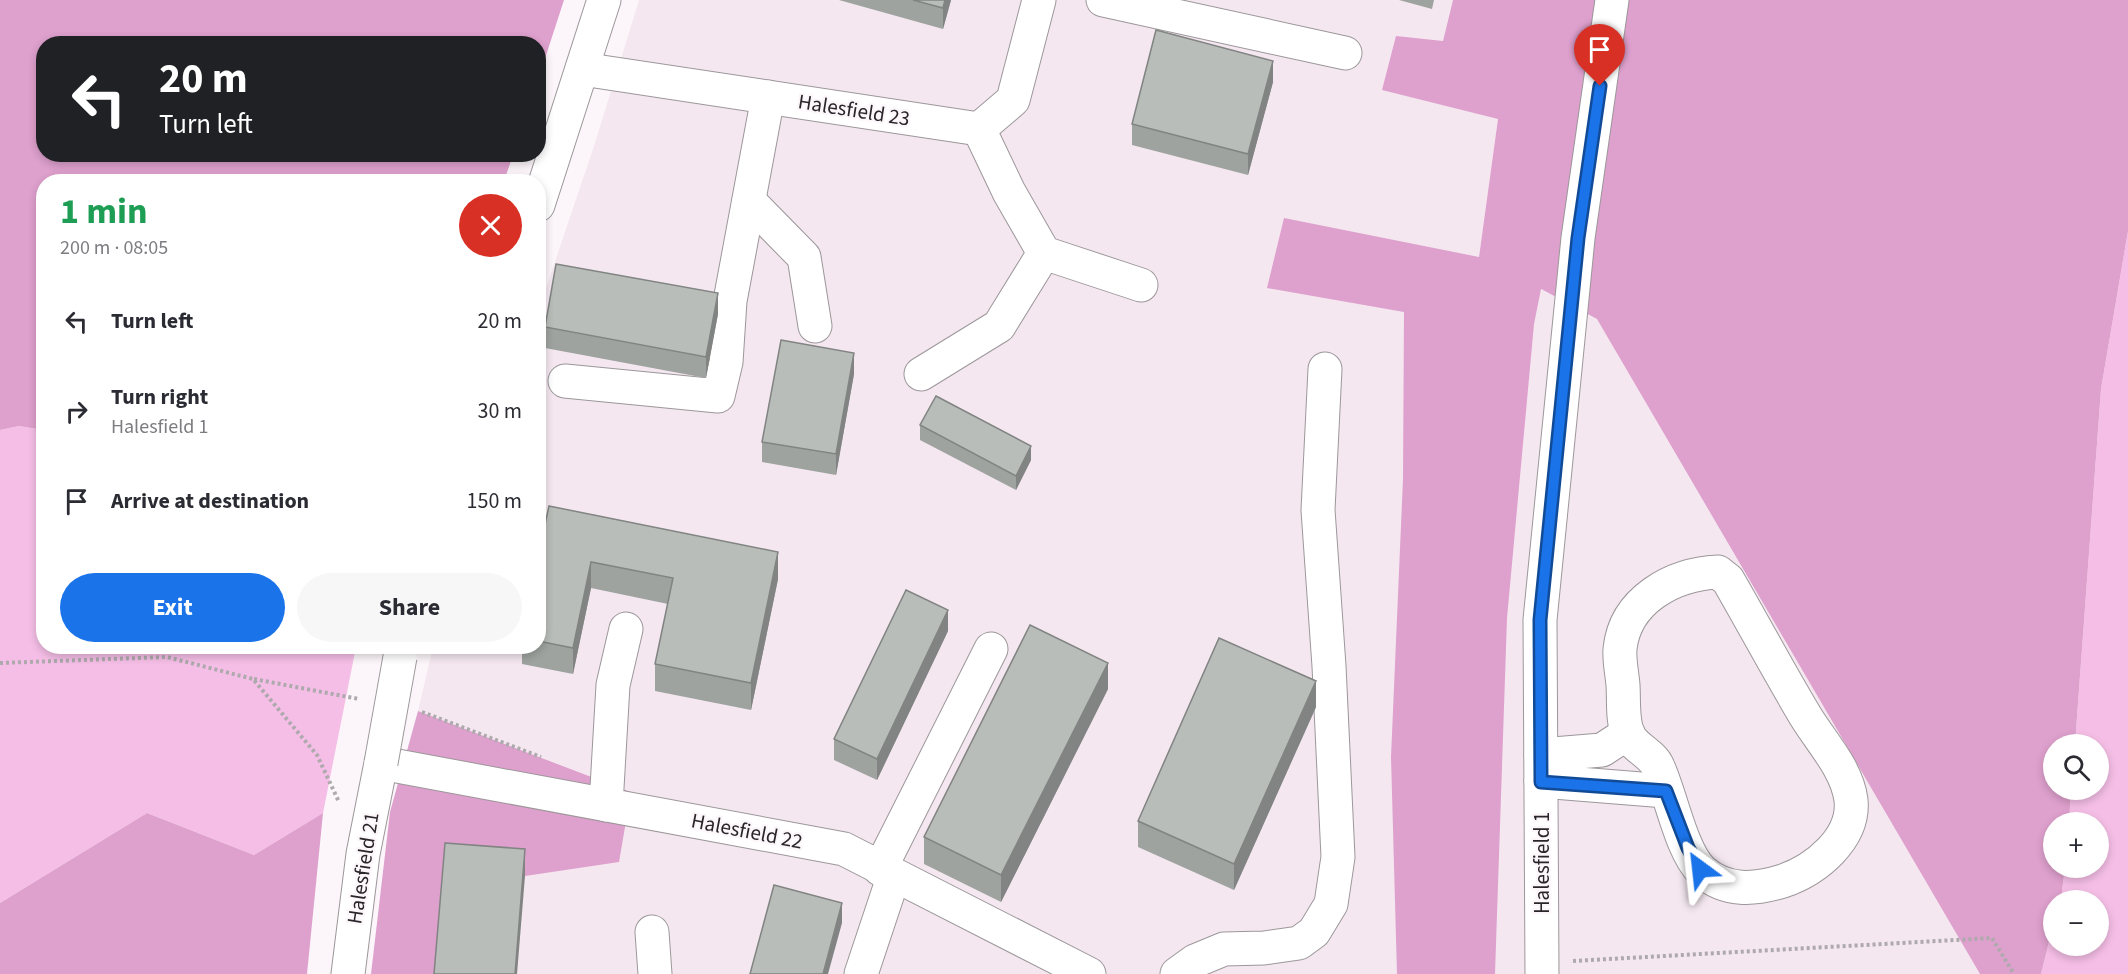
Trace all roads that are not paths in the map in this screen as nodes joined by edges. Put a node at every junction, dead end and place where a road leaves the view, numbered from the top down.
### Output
1 (604, 0) edge
2 (1039, 0) edge
3 (1103, 0) edge
4 (1612, 0) edge
5 (1345, 53) dead end
6 (582, 69) junction
7 (768, 97) junction
8 (979, 129) junction
9 (546, 180) edge
10 (749, 201) junction
11 (1044, 253) junction
12 (1141, 285) dead end
13 (815, 326) dead end
14 (1325, 369) dead end
15 (921, 374) dead end
16 (565, 381) dead end
17 (626, 628) dead end
18 (991, 649) dead end
19 (401, 654) edge
20 (1628, 733) junction
21 (381, 763) junction
22 (1541, 768) junction
23 (1666, 791) junction
24 (606, 805) junction
25 (887, 872) junction
26 (652, 932) dead end
27 (1542, 968) edge
28 (348, 974) edge
29 (655, 974) edge
30 (861, 974) edge
31 (1089, 974) edge
32 (1177, 974) edge

1 - 6 street
2 - 8 street
3 - 5 street
4 - 22 street, Halesfield 1
6 - 7 street, Halesfield 23
6 - 9 street
7 - 8 street, Halesfield 23
7 - 10 street
8 - 11 street
10 - 13 street
10 - 16 street
11 - 12 street
11 - 15 street
14 - 32 street
17 - 24 street
18 - 25 street
19 - 21 street, Halesfield 21, bridge
20 - 22 street
20 - 23 street
20 - 23 street
21 - 24 street, Halesfield 22
21 - 28 street, Halesfield 21
22 - 23 street
22 - 27 street, Halesfield 1
24 - 25 street, Halesfield 22
25 - 30 street
25 - 31 street, Halesfield 22
26 - 29 street

